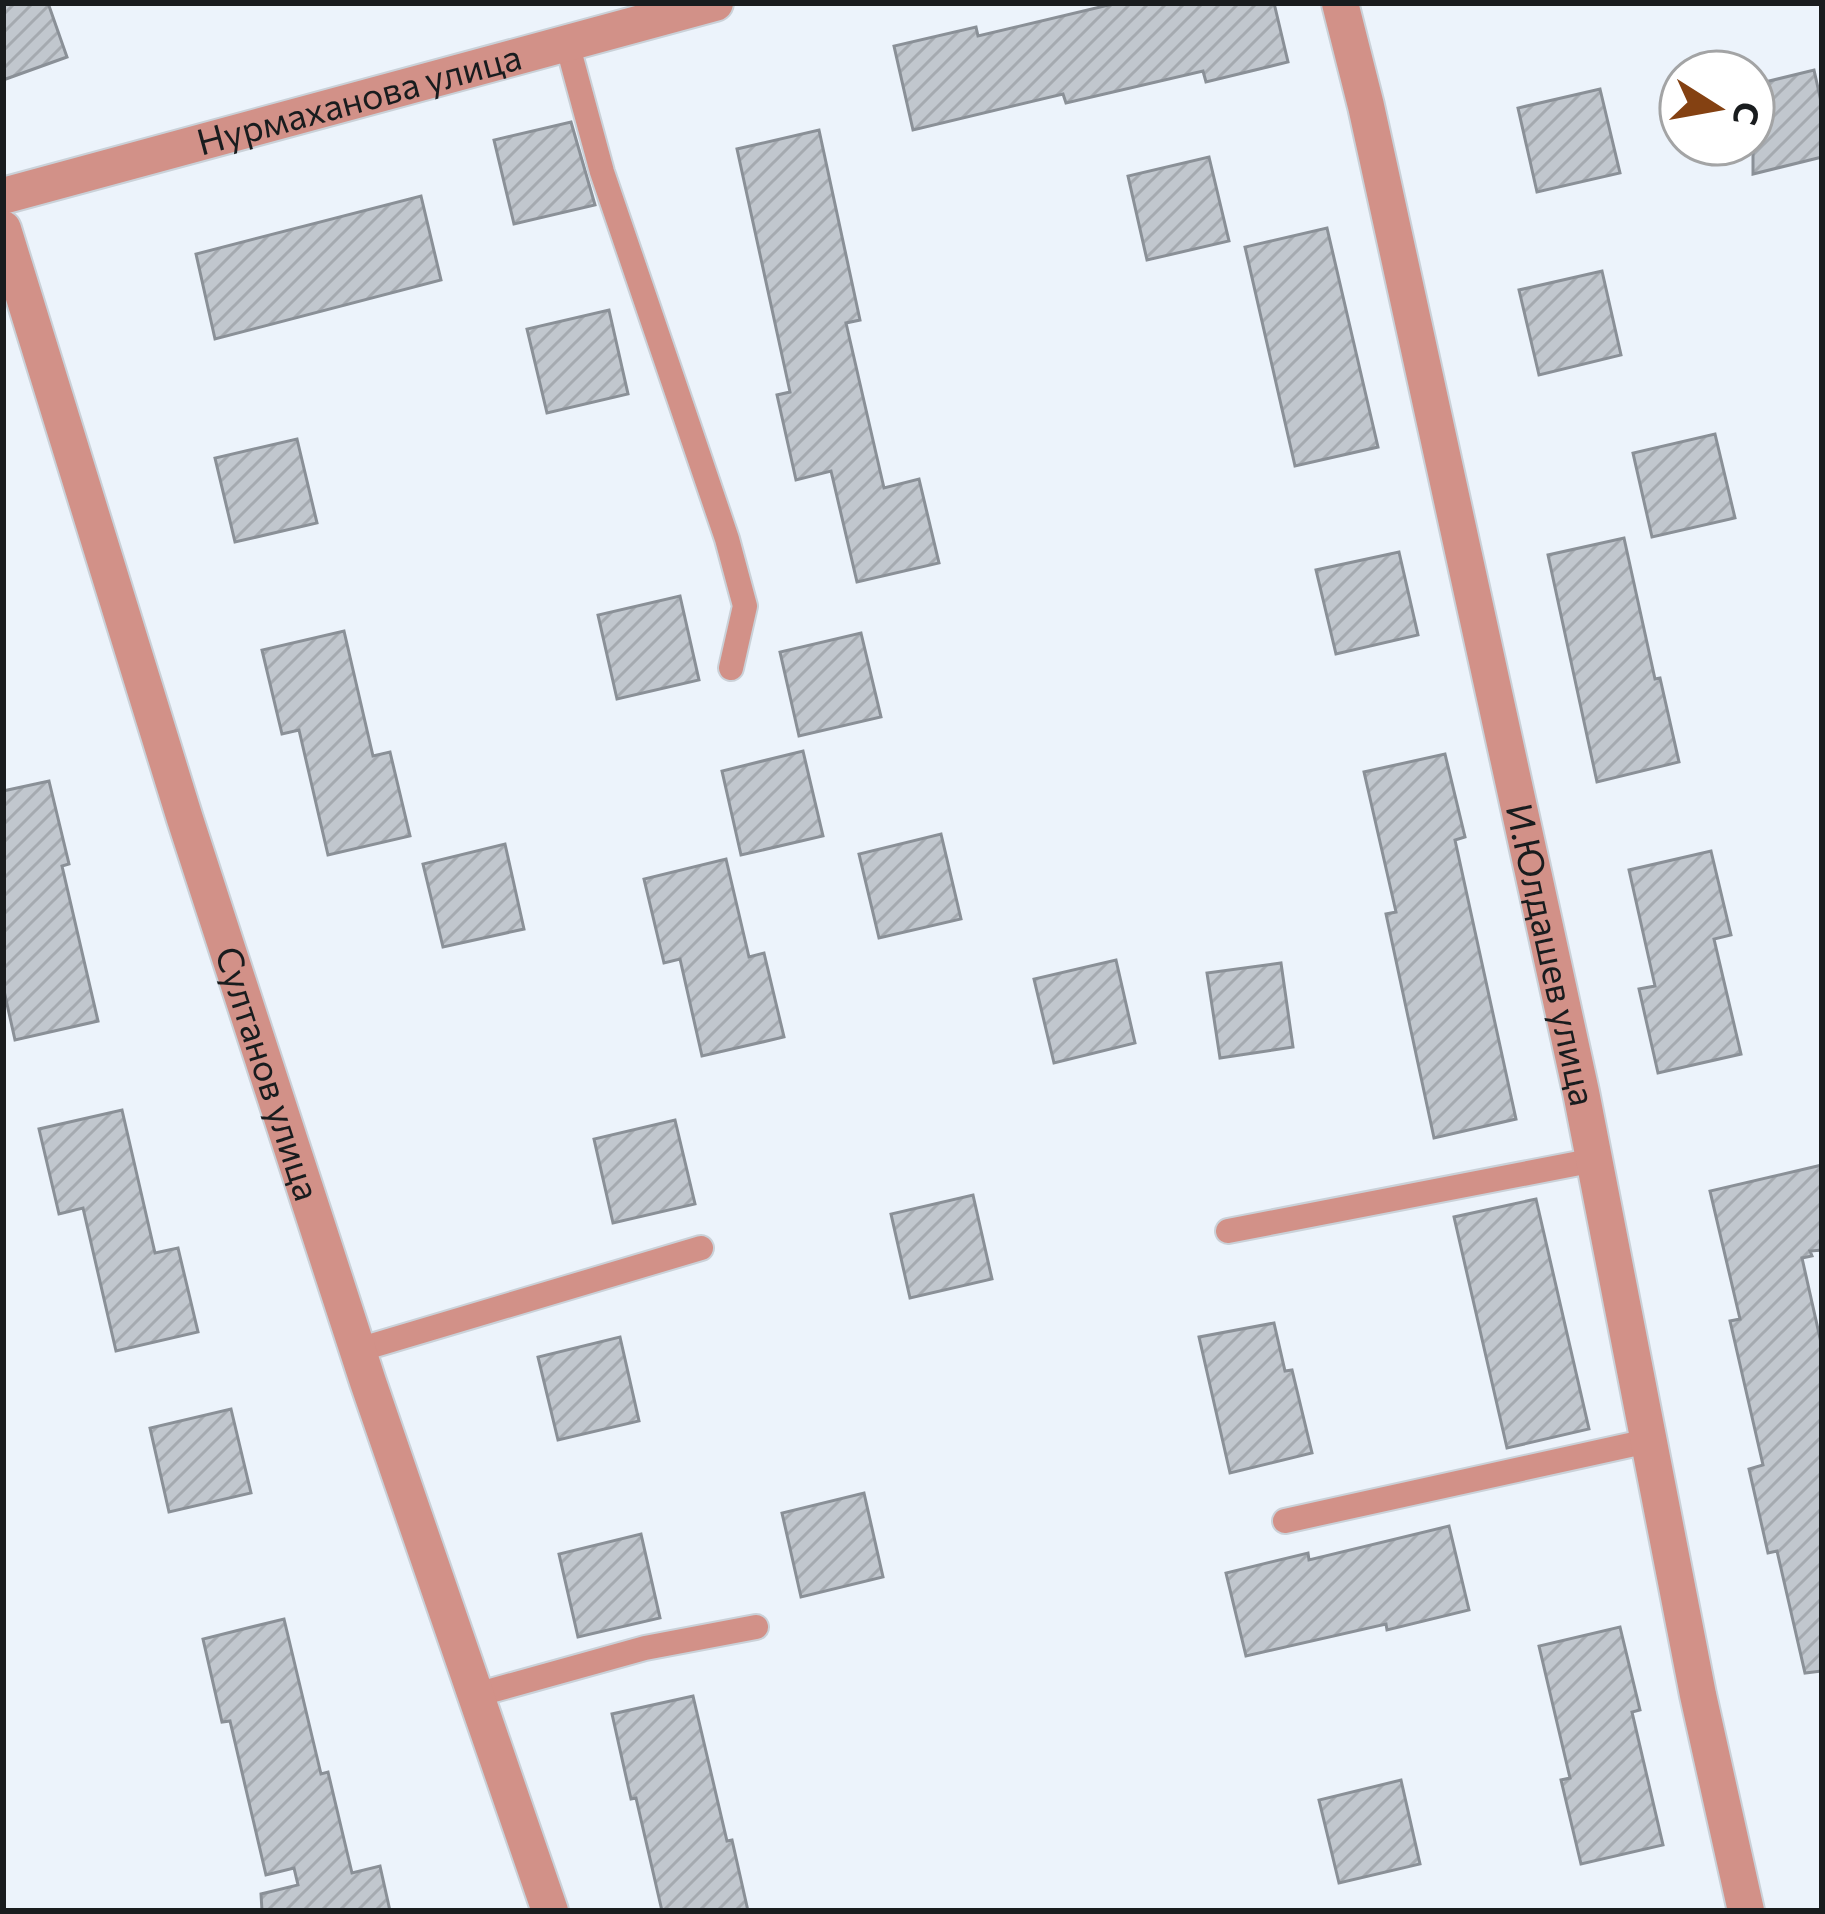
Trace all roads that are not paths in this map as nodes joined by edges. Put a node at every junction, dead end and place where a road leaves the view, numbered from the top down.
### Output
1 (715, 3) edge
2 (1340, 3) edge
3 (567, 43) junction
4 (3, 196) edge
5 (3, 229) edge
6 (731, 668) dead end
7 (1595, 1160) junction
8 (1228, 1231) dead end
9 (701, 1247) dead end
10 (358, 1350) junction
11 (1648, 1441) junction
12 (1285, 1522) dead end
13 (756, 1627) dead end
14 (476, 1695) junction
15 (550, 1911) edge
16 (1746, 1911) edge

1 - 3 street, Нурмаханова улица
2 - 7 street, И.Юлдашев улица
3 - 4 street, Нурмаханова улица
3 - 6 lane
5 - 10 street, Султанов улица
7 - 8 lane
7 - 11 street, И.Юлдашев улица
9 - 10 lane
10 - 14 street, Султанов улица
11 - 12 lane
11 - 16 street, И.Юлдашев улица
13 - 14 lane
14 - 15 street, Султанов улица

